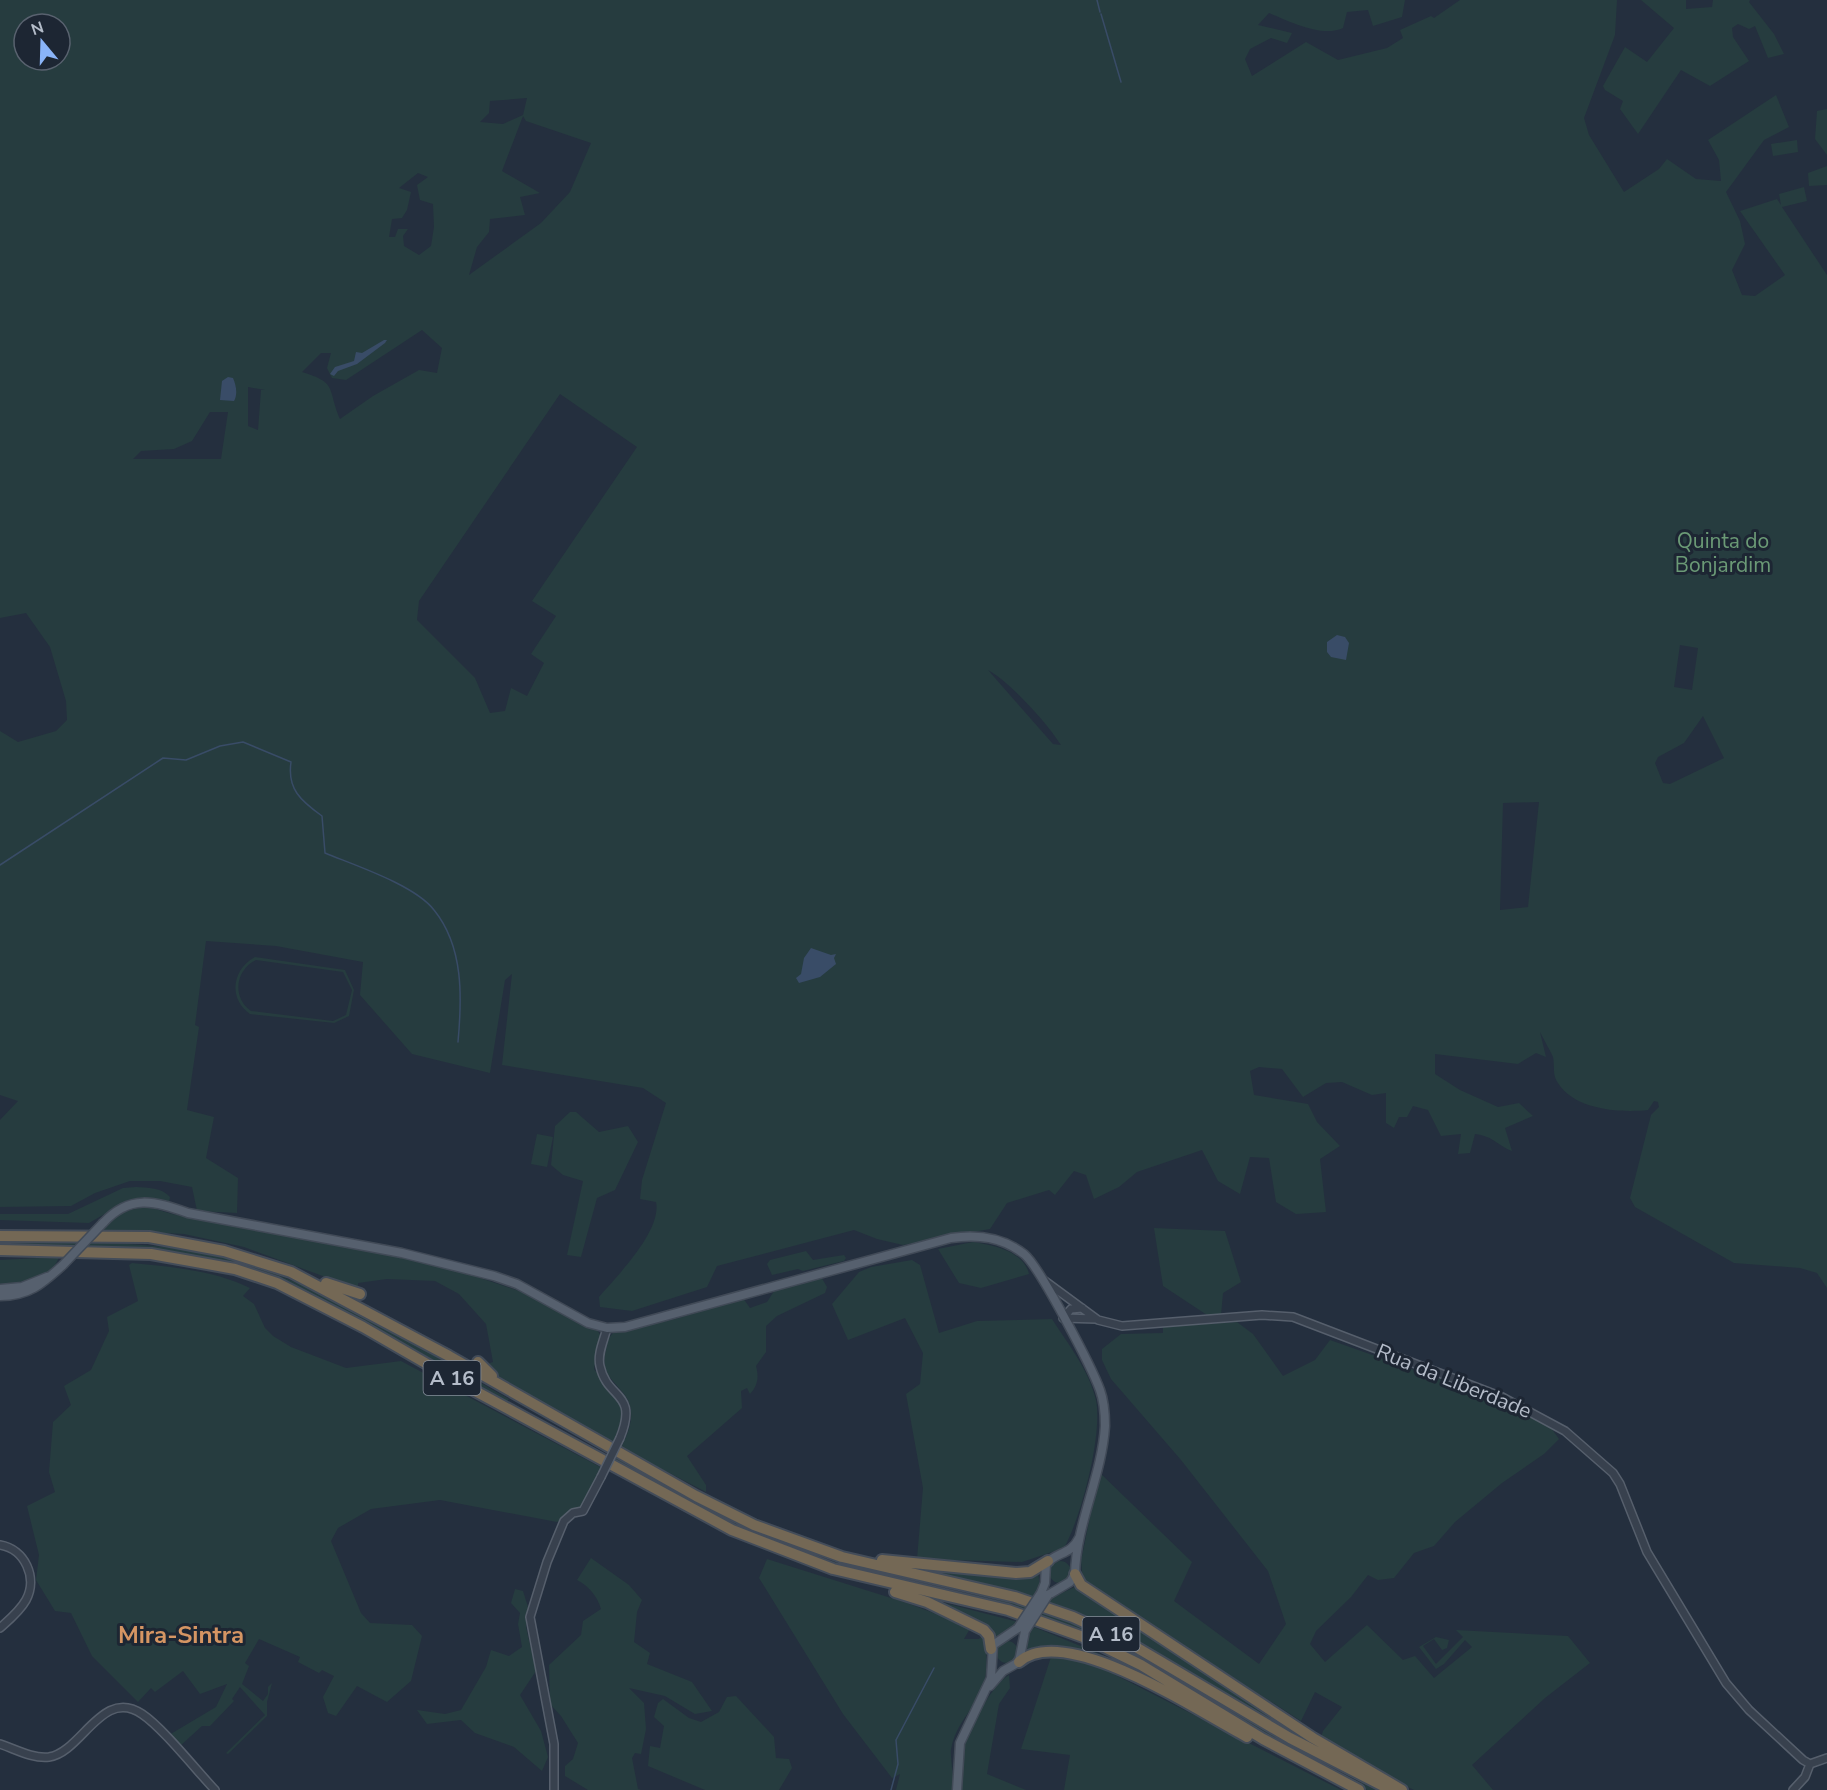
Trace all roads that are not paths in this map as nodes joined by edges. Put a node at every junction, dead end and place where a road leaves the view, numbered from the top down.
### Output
1 (0, 1236) edge
2 (0, 1250) edge
3 (198, 1261) junction
4 (53, 1274) junction
5 (238, 1277) dead end
6 (1041, 1277) junction
7 (306, 1279) junction
8 (0, 1288) edge
9 (360, 1294) dead end
10 (0, 1296) edge
11 (1082, 1308) junction
12 (1063, 1318) junction
13 (1085, 1318) junction
14 (1098, 1320) junction
15 (607, 1328) junction
16 (1072, 1336) junction
17 (397, 1354) dead end
18 (478, 1362) dead end
19 (453, 1379) junction
20 (510, 1392) junction
21 (1083, 1530) junction
22 (802, 1544) junction
23 (0, 1545) edge
24 (1061, 1556) junction
25 (1048, 1561) junction
26 (833, 1569) junction
27 (1075, 1572) junction
28 (1045, 1577) junction
29 (1062, 1587) junction
30 (1044, 1594) junction
31 (0, 1628) edge
32 (1022, 1629) junction
33 (1005, 1636) junction
34 (1022, 1648) junction
35 (991, 1652) junction
36 (1015, 1665) junction
37 (984, 1694) junction
38 (0, 1744) edge
39 (1827, 1758) edge
40 (1810, 1764) junction
41 (1319, 1770) junction
42 (215, 1790) edge
43 (554, 1790) edge
44 (957, 1790) edge
45 (1359, 1790) edge
46 (1391, 1790) edge
47 (1402, 1790) edge
48 (1792, 1790) edge

1 - 7 highway, A 16
2 - 3 highway, A 16
3 - 5 highway
3 - 19 highway, A 16
4 - 8 main road
4 - 10 main road
4 - 15 main road, bridge
6 - 11 street, Rua da Liberdade
6 - 12 main road
6 - 15 main road
7 - 9 highway
7 - 20 highway, A 16
11 - 12 street
11 - 14 street, Rua da Liberdade
12 - 13 street
12 - 16 main road
13 - 14 street
13 - 16 street
14 - 40 street, Rua da Liberdade
15 - 43 street, bridge
16 - 21 main road
17 - 19 highway
18 - 20 highway
19 - 26 highway, A 16
20 - 22 highway, A 16
21 - 24 main road
21 - 27 main road
22 - 25 highway, A 16
22 - 46 highway, A 16
23 - 31 street
24 - 25 main road
24 - 27 main road
25 - 28 main road
26 - 35 highway, A 16
26 - 41 highway, A 16
27 - 29 main road
27 - 47 highway, A 16
28 - 29 main road
28 - 30 main road
29 - 30 main road
30 - 32 main road, bridge
32 - 33 main road
32 - 34 main road
33 - 34 main road
33 - 35 main road
34 - 36 main road
35 - 36 main road
35 - 37 main road
36 - 37 main road
36 - 41 highway, A 16
37 - 44 main road
38 - 42 street
39 - 40 street
40 - 48 street
41 - 45 highway, A 16

